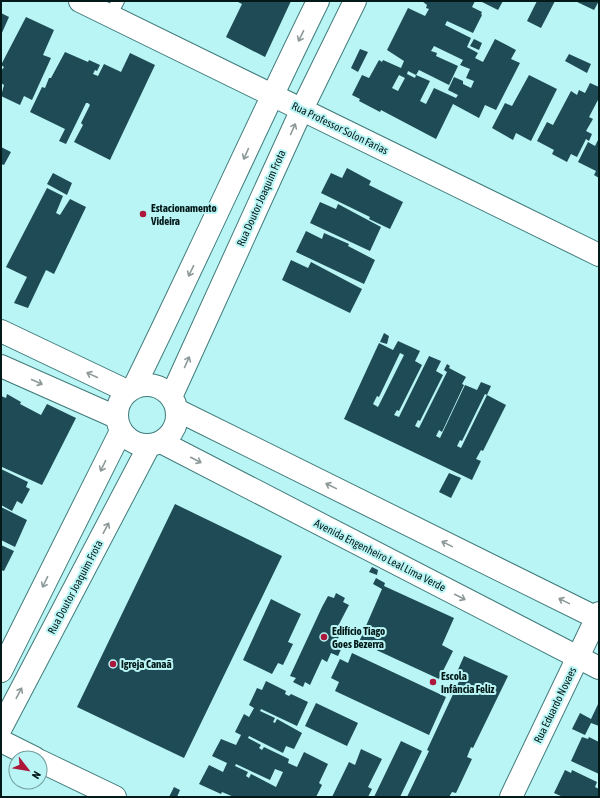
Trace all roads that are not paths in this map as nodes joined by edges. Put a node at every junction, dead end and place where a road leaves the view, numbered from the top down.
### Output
1 (80, 1) edge
2 (318, 1) edge
3 (354, 1) edge
4 (114, 8) edge
5 (272, 95) junction
6 (302, 109) junction
7 (599, 255) edge
8 (1, 331) edge
9 (1, 366) edge
10 (131, 389) junction
11 (174, 404) junction
12 (118, 424) junction
13 (155, 444) junction
14 (598, 616) edge
15 (578, 658) junction
16 (599, 668) edge
17 (1, 671) edge
18 (1, 728) edge
19 (1, 742) edge
20 (18, 750) edge
21 (48, 764) edge
22 (115, 797) edge
23 (511, 797) edge

1 - 4 main road, Rua Professor Solon Farias
2 -> 5 main road
3 - 6 main road, Rua Doutor Joaquim Frota
4 - 5 main road, Rua Professor Solon Farias
5 - 6 main road, Rua Professor Solon Farias
5 -> 10 main road
6 - 7 main road, Rua Professor Solon Farias
11 -> 6 main road, Rua Doutor Joaquim Frota
10 -> 8 main road
9 -> 12 main road
10 - 11 main road
10 - 12 main road
11 - 13 main road
14 -> 11 main road
12 - 13 main road
12 -> 17 main road
13 -> 15 main road, Avenida Engenheiro Leal Lima Verde
18 -> 13 main road, Rua Doutor Joaquim Frota
14 - 15 main road, Rua Eduardo Novaes
15 - 16 main road, Avenida Engenheiro Leal Lima Verde
15 - 23 main road, Rua Eduardo Novaes
19 - 20 main road
21 - 22 main road

